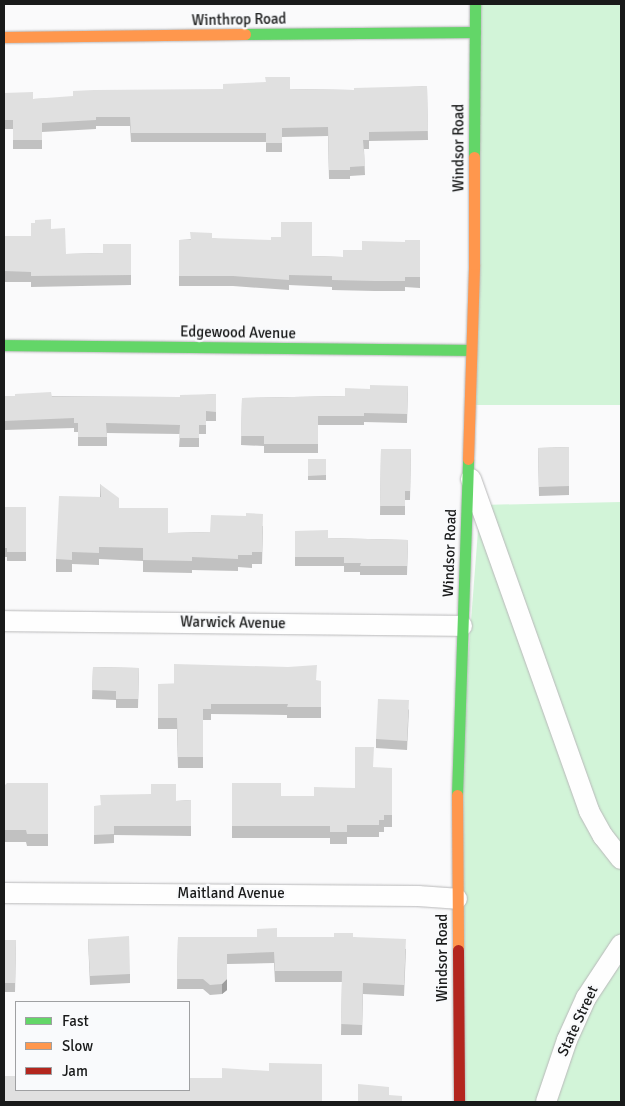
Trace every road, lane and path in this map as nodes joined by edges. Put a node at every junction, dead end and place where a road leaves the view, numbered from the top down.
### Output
1 (475, 4) edge
2 (475, 32) junction
3 (4, 37) edge
4 (4, 345) edge
5 (471, 350) junction
6 (467, 469) junction
7 (4, 621) edge
8 (462, 626) junction
9 (621, 859) edge
10 (4, 893) edge
11 (457, 899) junction
12 (621, 945) edge
13 (459, 1102) edge
14 (546, 1102) edge

1 - 2 street, Windsor Road
2 - 3 street, Winthrop Road
2 - 5 street, Windsor Road
4 - 5 street, Edgewood Avenue
5 - 6 street, Windsor Road
6 - 8 street, Windsor Road
6 - 9 street
7 - 8 street, Warwick Avenue
8 - 11 street, Windsor Road
10 - 11 street, Maitland Avenue
11 - 13 street, Windsor Road
12 - 14 street, State Street

